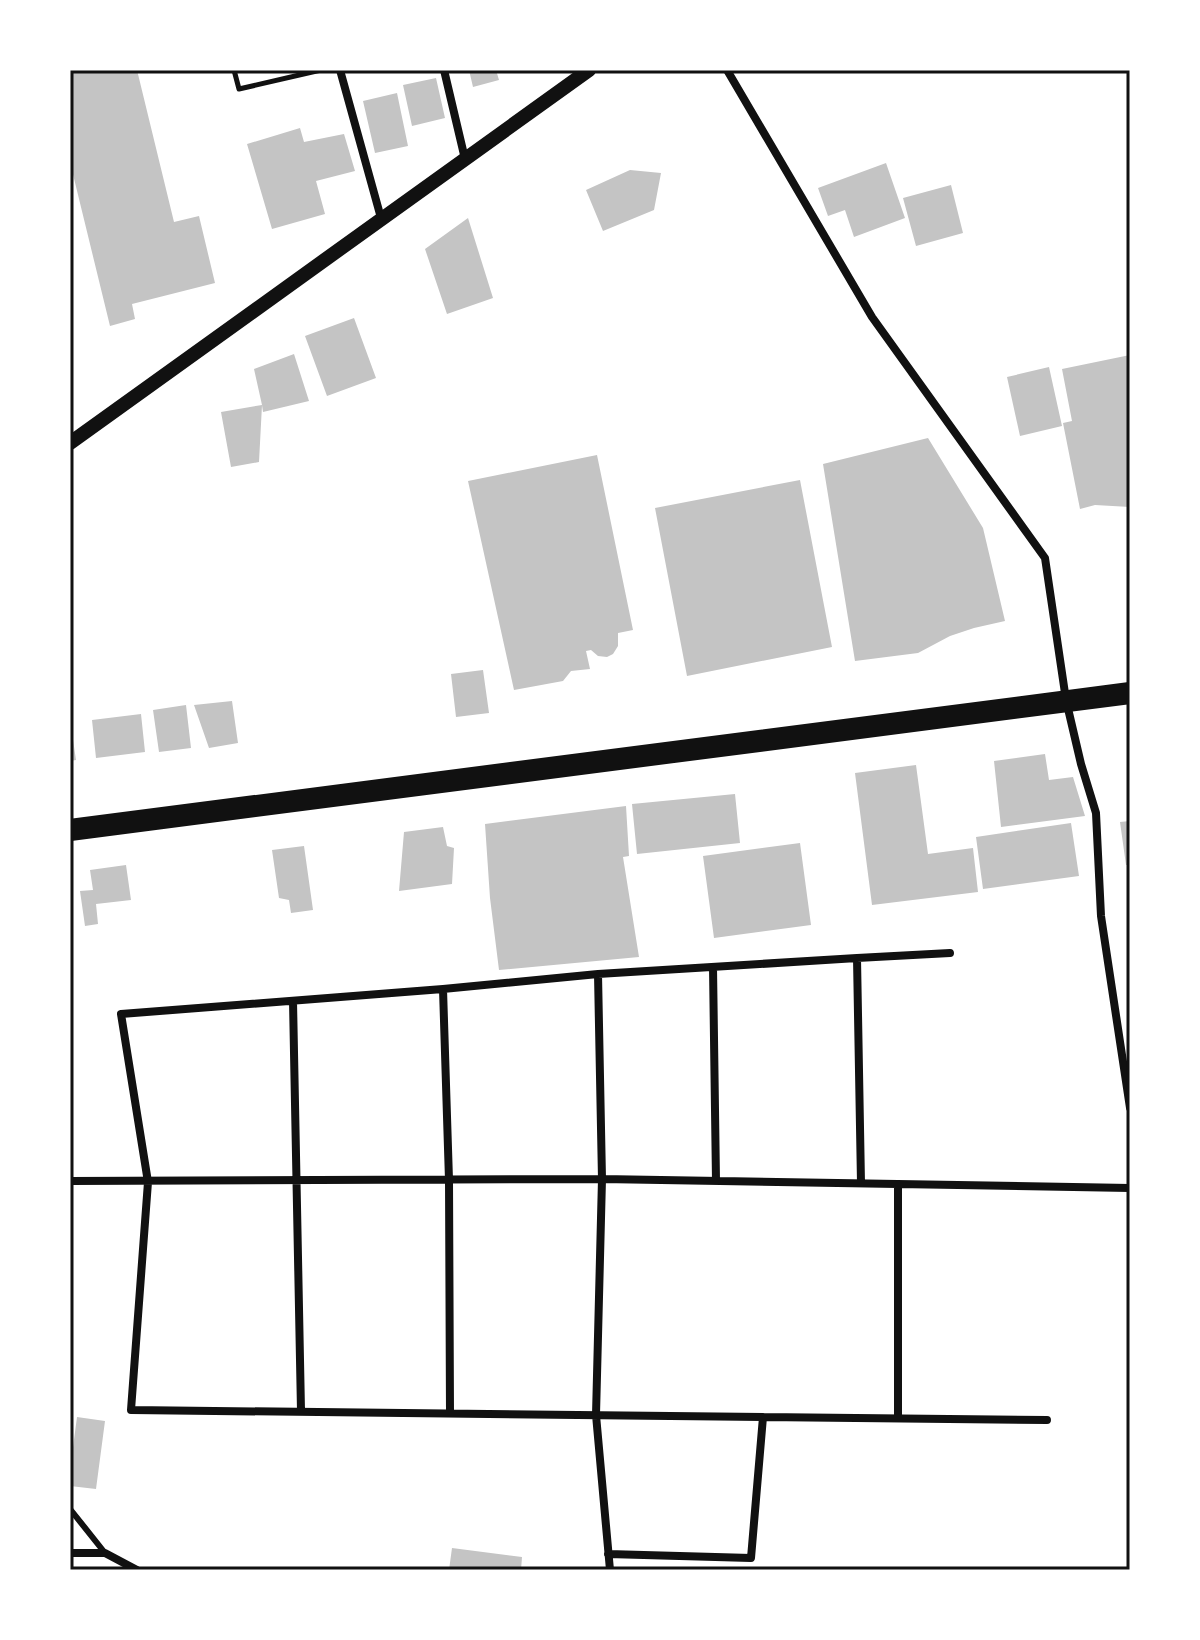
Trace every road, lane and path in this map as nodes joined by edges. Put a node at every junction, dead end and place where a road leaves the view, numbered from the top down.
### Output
1 (234, 70) edge
2 (322, 70) edge
3 (340, 70) edge
4 (444, 70) edge
5 (589, 70) edge
6 (727, 70) edge
7 (465, 159) junction
8 (381, 218) junction
9 (70, 443) edge
10 (1130, 693) edge
11 (1066, 700) junction
12 (70, 830) edge
13 (950, 953) dead end
14 (857, 958) junction
15 (713, 967) junction
16 (598, 974) junction
17 (443, 989) junction
18 (293, 1001) junction
19 (1130, 1108) edge
20 (297, 1179) junction
21 (602, 1179) junction
22 (449, 1180) junction
23 (70, 1181) edge
24 (716, 1181) junction
25 (148, 1182) junction
26 (861, 1183) junction
27 (898, 1184) junction
28 (1130, 1188) edge
29 (301, 1411) junction
30 (450, 1413) junction
31 (596, 1415) junction
32 (763, 1417) junction
33 (898, 1418) junction
34 (1047, 1420) dead end
35 (70, 1509) edge
36 (70, 1553) edge
37 (105, 1553) junction
38 (608, 1554) junction
39 (137, 1570) edge
40 (610, 1570) edge

1 - 2 path
3 - 8 street
4 - 7 street
5 - 7 street
6 - 11 street
7 - 8 street
8 - 9 street
10 - 11 highway
11 - 12 highway
11 - 19 street
13 - 14 street
14 - 15 street
14 - 26 street
15 - 16 street
15 - 24 street
16 - 17 street
16 - 21 street
17 - 18 street
17 - 22 street
18 - 20 street
18 - 25 street
20 - 22 street
20 - 25 street
20 - 29 street
21 - 22 street
21 - 24 street
21 - 31 street
22 - 30 street
23 - 25 street
24 - 26 street
25 - 29 street
26 - 27 street
27 - 28 street
27 - 33 street
29 - 30 street
30 - 31 street
31 - 32 street
31 - 38 street
32 - 33 street
32 - 38 street
33 - 34 street
35 - 37 lane
36 - 37 street
37 - 39 street
38 - 40 street

